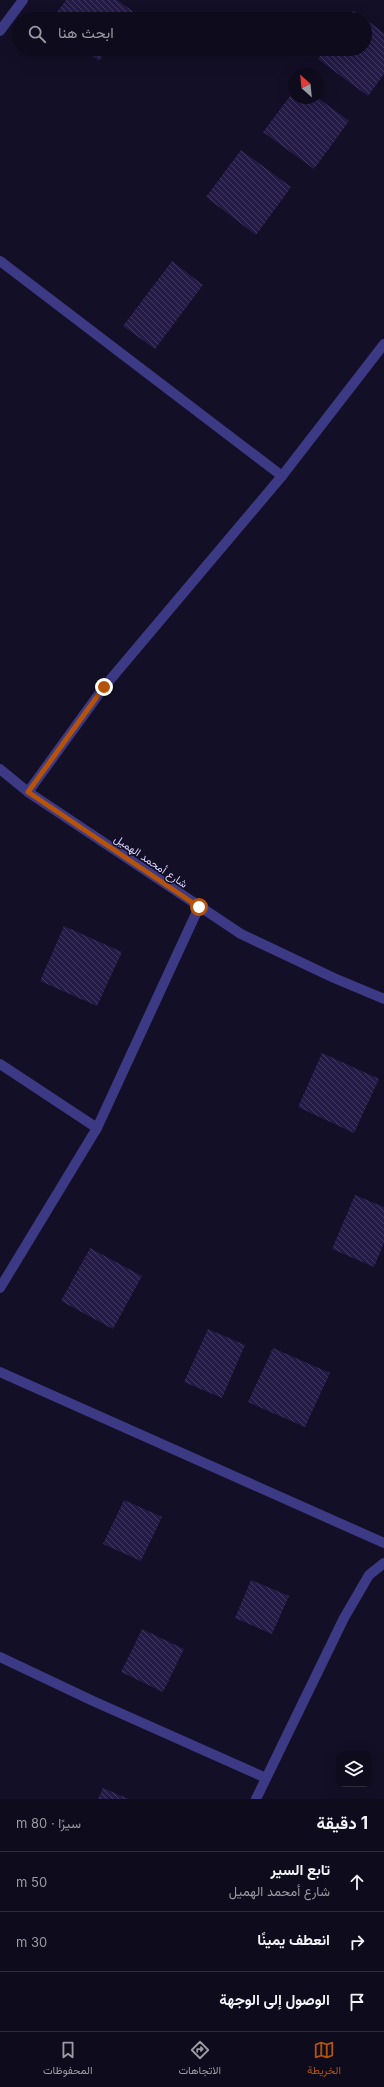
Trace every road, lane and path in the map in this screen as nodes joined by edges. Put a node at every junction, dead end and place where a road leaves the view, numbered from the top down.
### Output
1 (23, 0) edge
2 (14, 12) edge
3 (12, 15) edge
4 (0, 31) edge
5 (0, 260) edge
6 (384, 344) edge
7 (282, 476) junction
8 (0, 769) edge
9 (28, 792) junction
10 (199, 907) junction
11 (384, 999) edge
12 (0, 1064) edge
13 (97, 1128) junction
14 (0, 1288) edge
15 (0, 1372) edge
16 (384, 1543) edge
17 (384, 1563) edge
18 (0, 1657) edge
19 (266, 1778) junction
20 (256, 1799) edge

1 - 2 street
3 - 4 street
5 - 7 street
6 - 7 street
7 - 9 street
8 - 9 street, شارع أمحمد الهميل
9 - 10 street, شارع أمحمد الهميل
10 - 11 street, شارع أمحمد الهميل
10 - 13 street
12 - 13 street
13 - 14 street
15 - 16 street
17 - 19 street
18 - 19 street
19 - 20 street

